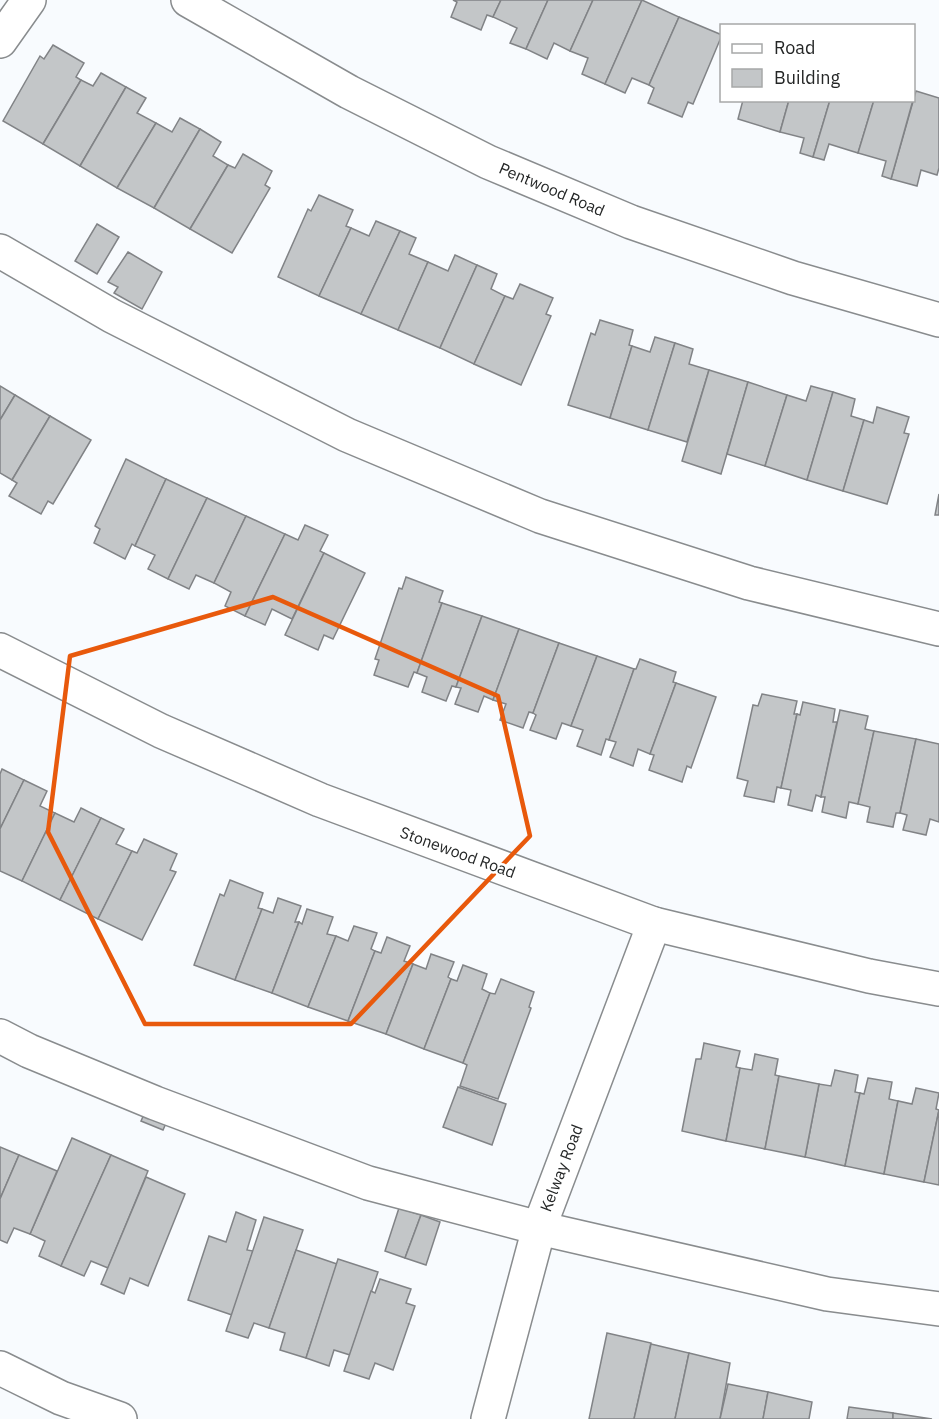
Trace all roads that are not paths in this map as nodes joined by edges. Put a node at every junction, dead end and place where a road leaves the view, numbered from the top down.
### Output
1 (29, 0) edge
2 (188, 0) edge
3 (0, 41) edge
4 (0, 251) edge
5 (939, 320) edge
6 (939, 629) edge
7 (0, 650) edge
8 (654, 924) junction
9 (939, 989) edge
10 (0, 1036) edge
11 (538, 1228) junction
12 (939, 1309) edge
13 (0, 1368) edge
14 (120, 1419) edge
15 (488, 1419) edge

1 - 3 street
2 - 5 street, Pentwood Road
4 - 6 street
7 - 8 street, Stonewood Road
8 - 9 street, Stonewood Road
8 - 11 street, Kelway Road
10 - 11 street
11 - 12 street
11 - 15 street, Kelway Road
13 - 14 street

